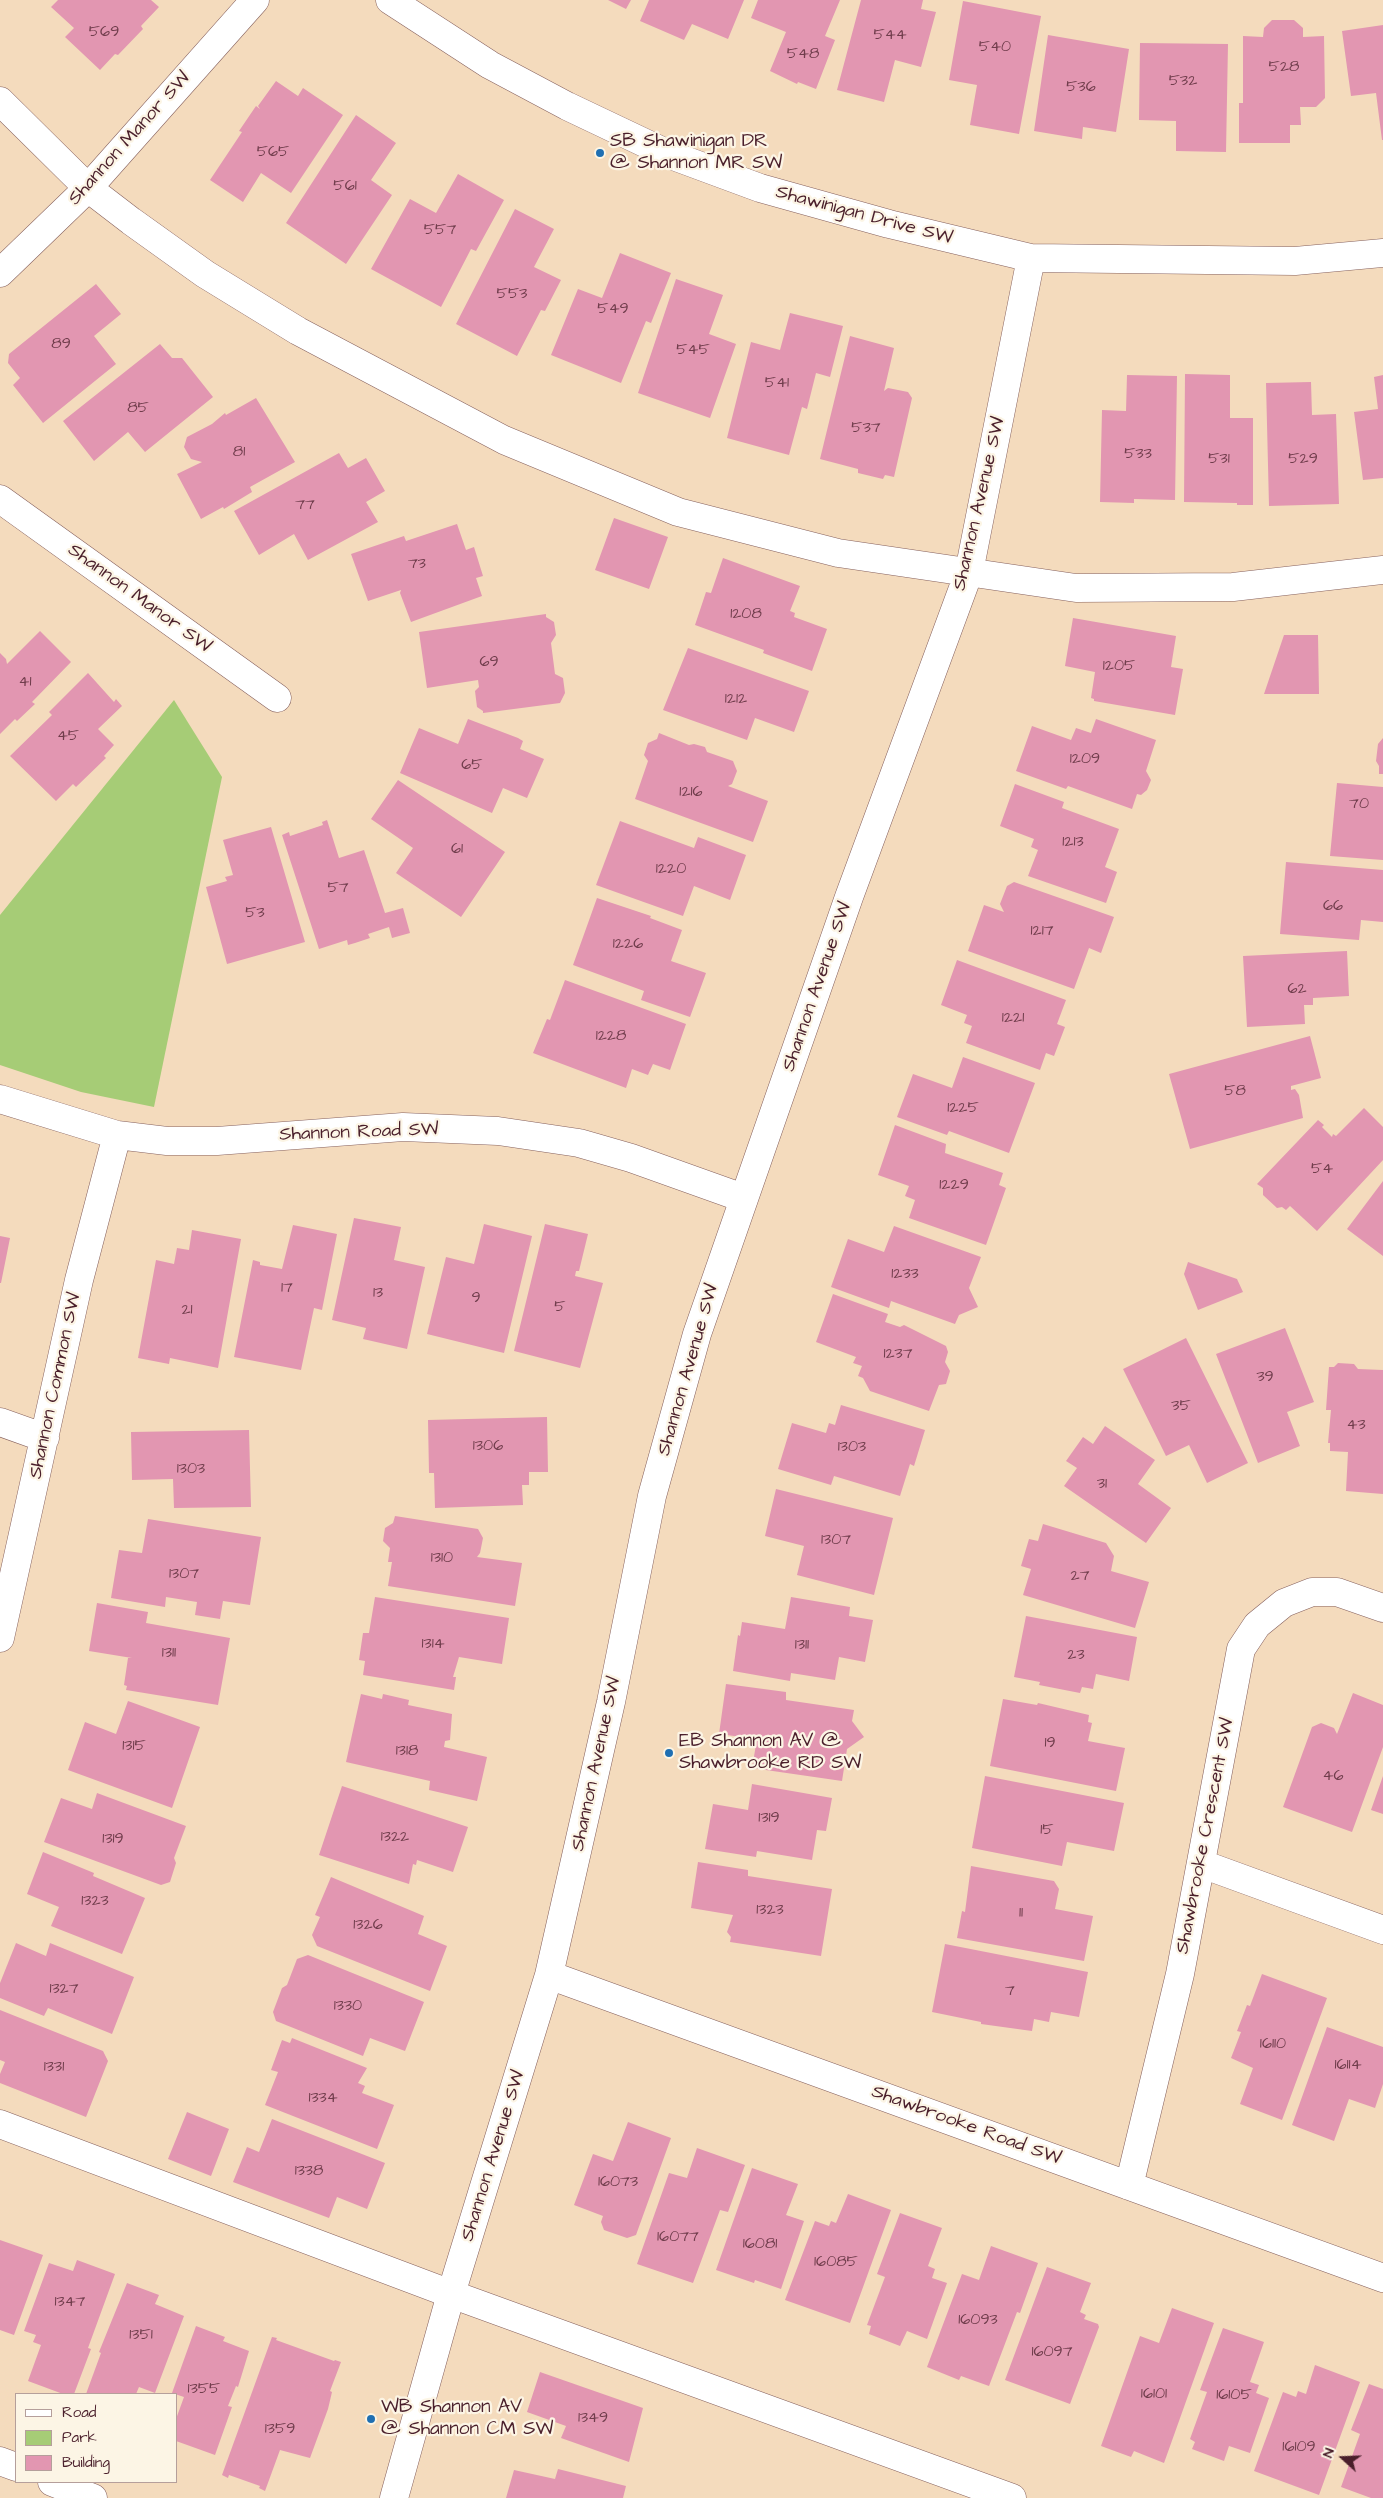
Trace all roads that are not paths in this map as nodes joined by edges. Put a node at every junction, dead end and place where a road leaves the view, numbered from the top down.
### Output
1 (255, 0) edge
2 (390, 0) edge
3 (0, 101) edge
4 (88, 188) junction
5 (1383, 253) edge
6 (1031, 258) junction
7 (0, 273) edge
8 (0, 499) edge
9 (1383, 570) edge
10 (969, 572) junction
11 (277, 698) dead end
12 (0, 1099) edge
13 (117, 1135) junction
14 (743, 1198) junction
15 (0, 1422) edge
16 (45, 1438) junction
17 (1383, 1608) edge
18 (0, 1638) edge
19 (1202, 1864) junction
20 (1383, 1930) edge
21 (549, 1975) junction
22 (0, 2124) edge
23 (1129, 2186) junction
24 (1383, 2278) edge
25 (451, 2294) junction
26 (0, 2461) edge
27 (15, 2467) edge
28 (54, 2483) edge
29 (92, 2498) edge
30 (394, 2498) edge
31 (1012, 2498) edge

1 - 4 street, Shannon Manor SW
2 - 6 street, Shawinigan Drive SW
3 - 4 street
4 - 7 street, Shannon Manor SW
4 - 10 street
5 - 6 street, Shawinigan Drive SW
6 - 10 street, Shannon Avenue SW
8 - 11 street, Shannon Manor SW
9 - 10 street
10 - 14 street, Shannon Avenue SW
12 - 13 street, Shannon Road SW
13 - 14 street, Shannon Road SW
13 - 16 street, Shannon Common SW
14 - 21 street, Shannon Avenue SW
15 - 16 street
16 - 18 street, Shannon Common SW
17 - 19 street, Shawbrooke Crescent SW
19 - 20 street
19 - 23 street, Shawbrooke Crescent SW
21 - 23 street, Shawbrooke Road SW
21 - 25 street, Shannon Avenue SW
22 - 25 street
23 - 24 street, Shawbrooke Road SW
25 - 30 street, Shannon Avenue SW
25 - 31 street
26 - 27 street
28 - 29 street

